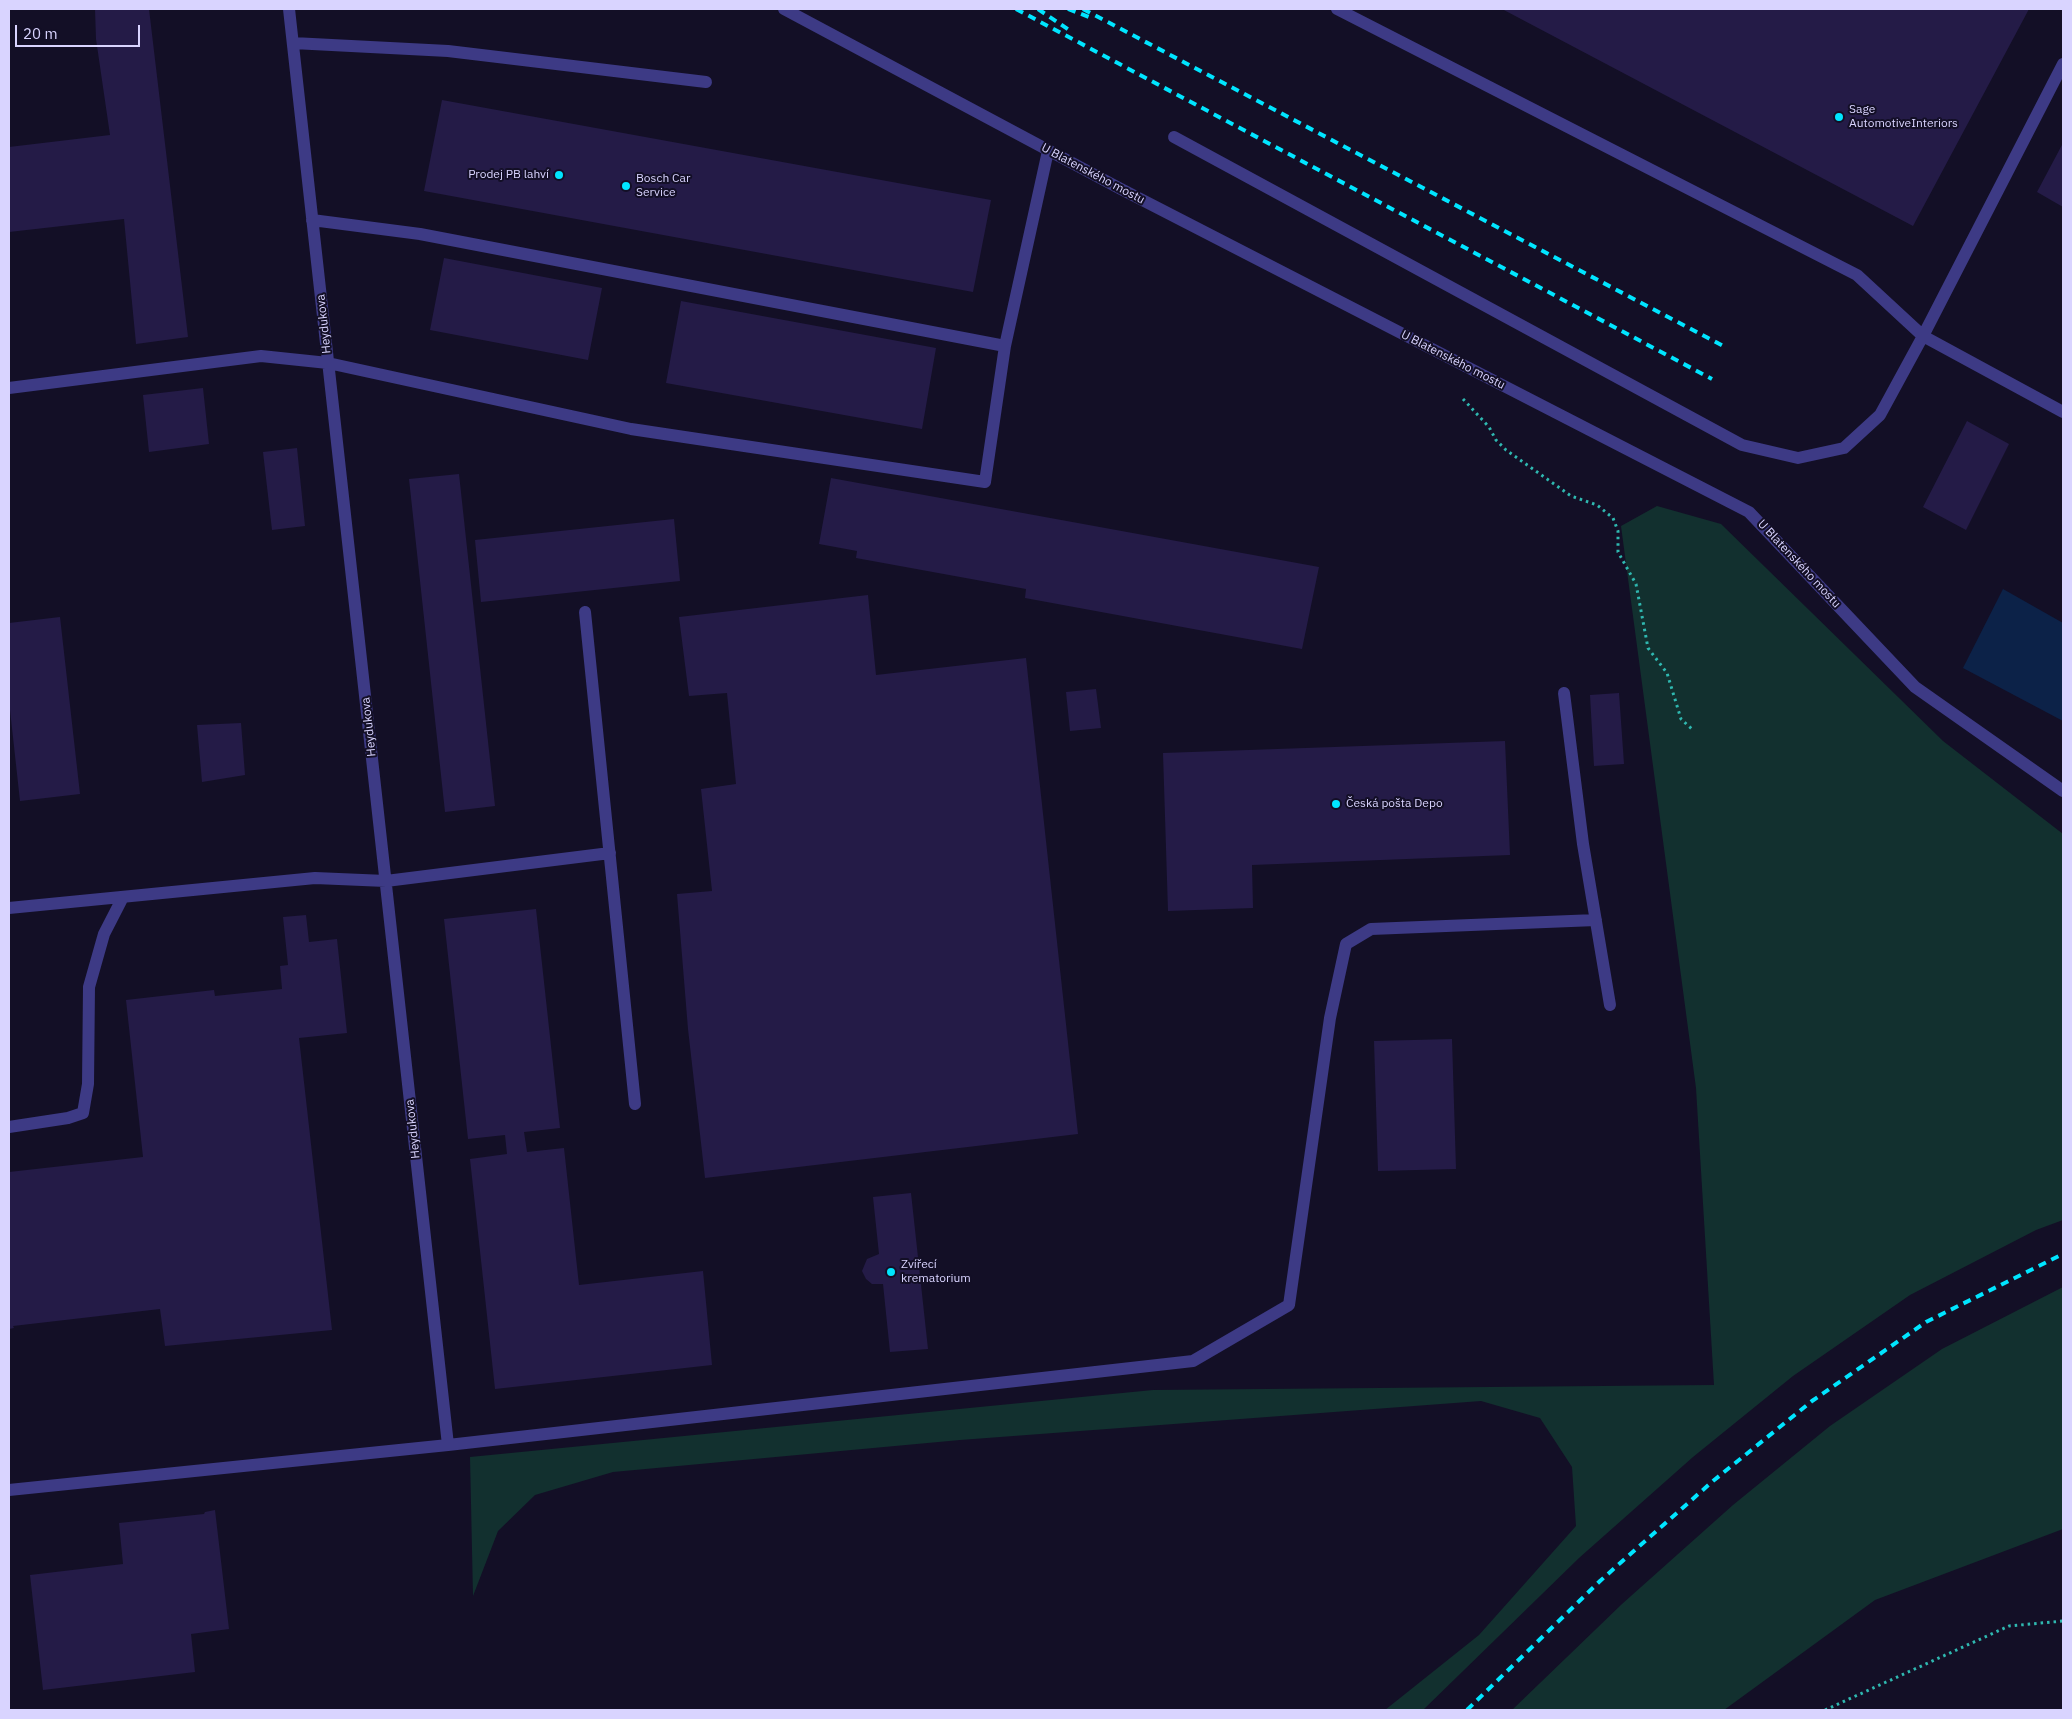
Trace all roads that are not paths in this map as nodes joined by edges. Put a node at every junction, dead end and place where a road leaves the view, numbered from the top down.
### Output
1 (289, 9) edge
2 (784, 9) edge
3 (1337, 9) edge
4 (293, 42) junction
5 (2063, 64) edge
6 (706, 82) dead end
7 (1174, 137) dead end
8 (1048, 151) junction
9 (312, 220) junction
10 (1923, 336) junction
11 (1006, 346) junction
12 (328, 363) junction
13 (9, 388) edge
14 (2063, 412) edge
15 (586, 612) dead end
16 (1564, 693) dead end
17 (2063, 791) edge
18 (610, 853) junction
19 (386, 881) junction
20 (123, 897) junction
21 (9, 908) edge
22 (1596, 920) junction
23 (1610, 1006) dead end
24 (635, 1104) dead end
25 (9, 1127) edge
26 (448, 1445) junction
27 (9, 1490) edge

1 - 4 street, Heydukova
2 - 8 street, U Blatenského mostu
3 - 10 street
4 - 6 street
4 - 9 street, Heydukova
5 - 10 street
7 - 10 street
8 - 11 street
8 - 17 street, U Blatenského mostu
9 - 11 street
9 - 12 street, Heydukova
10 - 14 street
11 - 12 street
12 - 13 street
12 - 19 street, Heydukova
15 - 18 street
16 - 22 street
18 - 19 street
18 - 24 street
19 - 20 street
19 - 26 street, Heydukova
20 - 21 street
20 - 25 street
22 - 23 street
22 - 26 street
26 - 27 street

